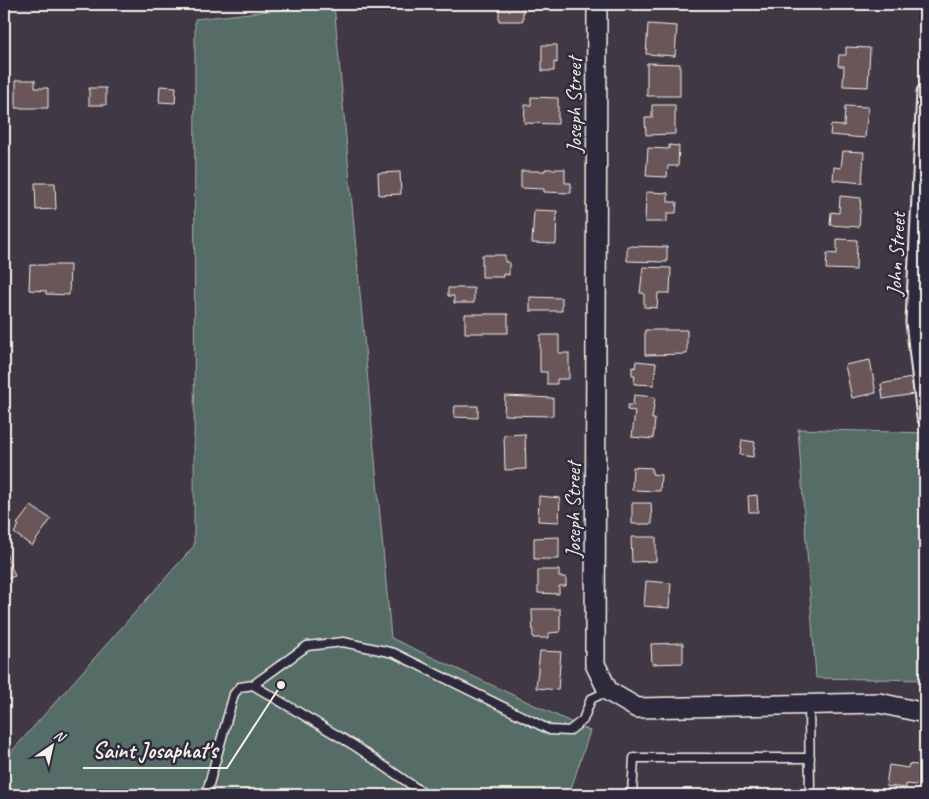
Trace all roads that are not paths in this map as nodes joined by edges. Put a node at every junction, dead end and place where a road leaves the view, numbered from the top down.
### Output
1 (597, 4) edge
2 (925, 92) edge
3 (925, 417) edge
4 (253, 685) junction
5 (608, 691) junction
6 (809, 705) junction
7 (925, 713) edge
8 (810, 758) junction
9 (206, 795) edge
10 (426, 795) edge
11 (632, 795) edge
12 (810, 795) edge

1 - 5 street, Joseph Street
2 - 3 street, John Street
4 - 5 lane
4 - 9 lane
4 - 10 lane
5 - 6 street
6 - 7 street
6 - 8 lane
8 - 11 lane
8 - 12 lane

